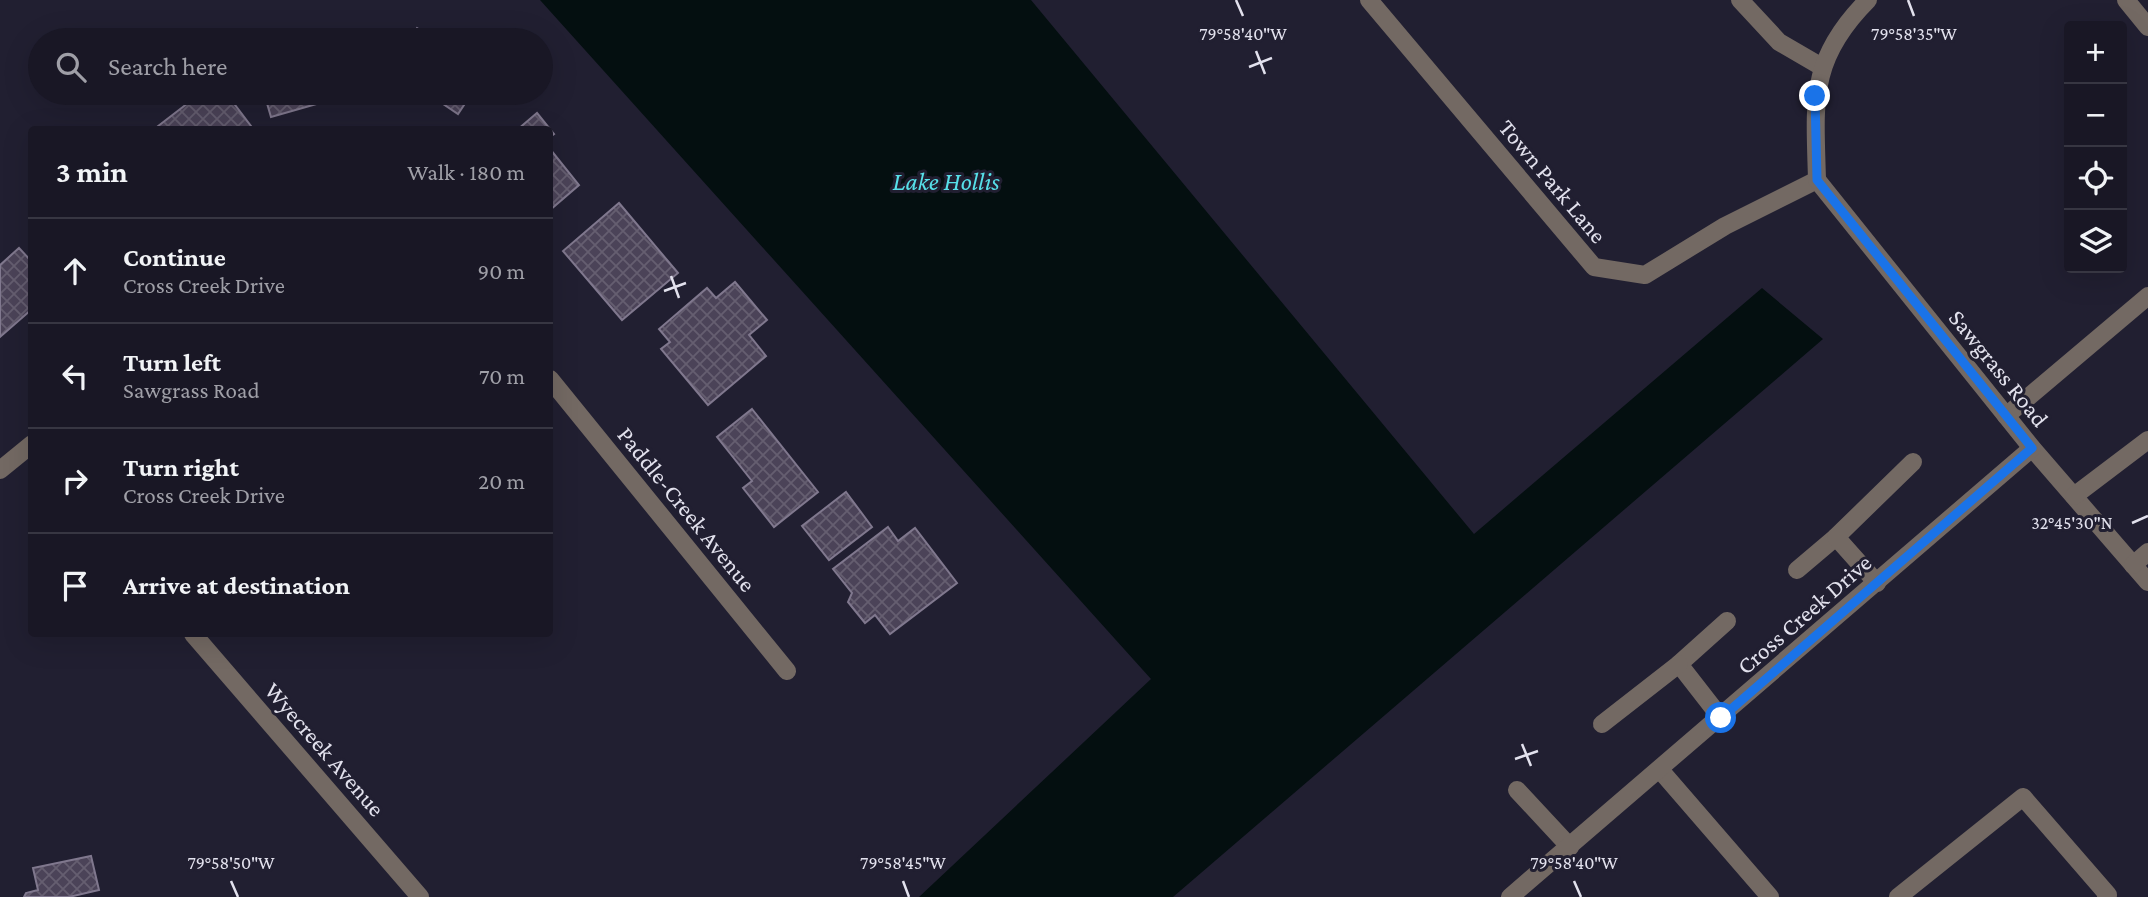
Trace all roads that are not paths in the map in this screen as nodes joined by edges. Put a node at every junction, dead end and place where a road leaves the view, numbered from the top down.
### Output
1 (1369, 0) edge
2 (1740, 0) edge
3 (1868, 0) edge
4 (2126, 0) edge
5 (2148, 27) edge
6 (1822, 67) junction
7 (1817, 180) junction
8 (2148, 296) edge
9 (553, 383) edge
10 (2006, 416) junction
11 (2148, 440) edge
12 (28, 447) edge
13 (2032, 448) junction
14 (1913, 462) dead end
15 (0, 470) edge
16 (2074, 496) junction
17 (1836, 537) junction
18 (2148, 552) edge
19 (2133, 565) junction
20 (1797, 570) dead end
21 (2148, 582) edge
22 (1877, 583) junction
23 (1727, 621) dead end
24 (196, 637) edge
25 (1679, 664) junction
26 (787, 671) dead end
27 (1721, 718) junction
28 (1602, 724) dead end
29 (1661, 771) junction
30 (1517, 790) dead end
31 (1570, 847) junction
32 (420, 897) edge
33 (1510, 897) edge
34 (1770, 897) edge
35 (1898, 897) edge
36 (2106, 897) edge

1 - 7 street, Town Park Lane
2 - 6 street
3 - 6 street
4 - 5 street
6 - 7 street
7 - 10 street, Sawgrass Road
8 - 10 street
9 - 26 street, Paddle-Creek Avenue
10 - 13 street, Sawgrass Road
11 - 16 street
12 - 15 street
13 - 16 street, Sawgrass Road
13 - 22 street, Cross Creek Drive
14 - 17 street
16 - 19 street, Sawgrass Road
17 - 20 street
17 - 22 street
18 - 19 street
19 - 21 street, Sawgrass Road
22 - 27 street, Cross Creek Drive
23 - 25 street
24 - 32 street, Wyecreek Avenue
25 - 27 street
25 - 28 street
27 - 29 street, Cross Creek Drive
29 - 31 street, Cross Creek Drive
29 - 34 street
30 - 31 street
31 - 33 street, Cross Creek Drive
35 - 36 street

